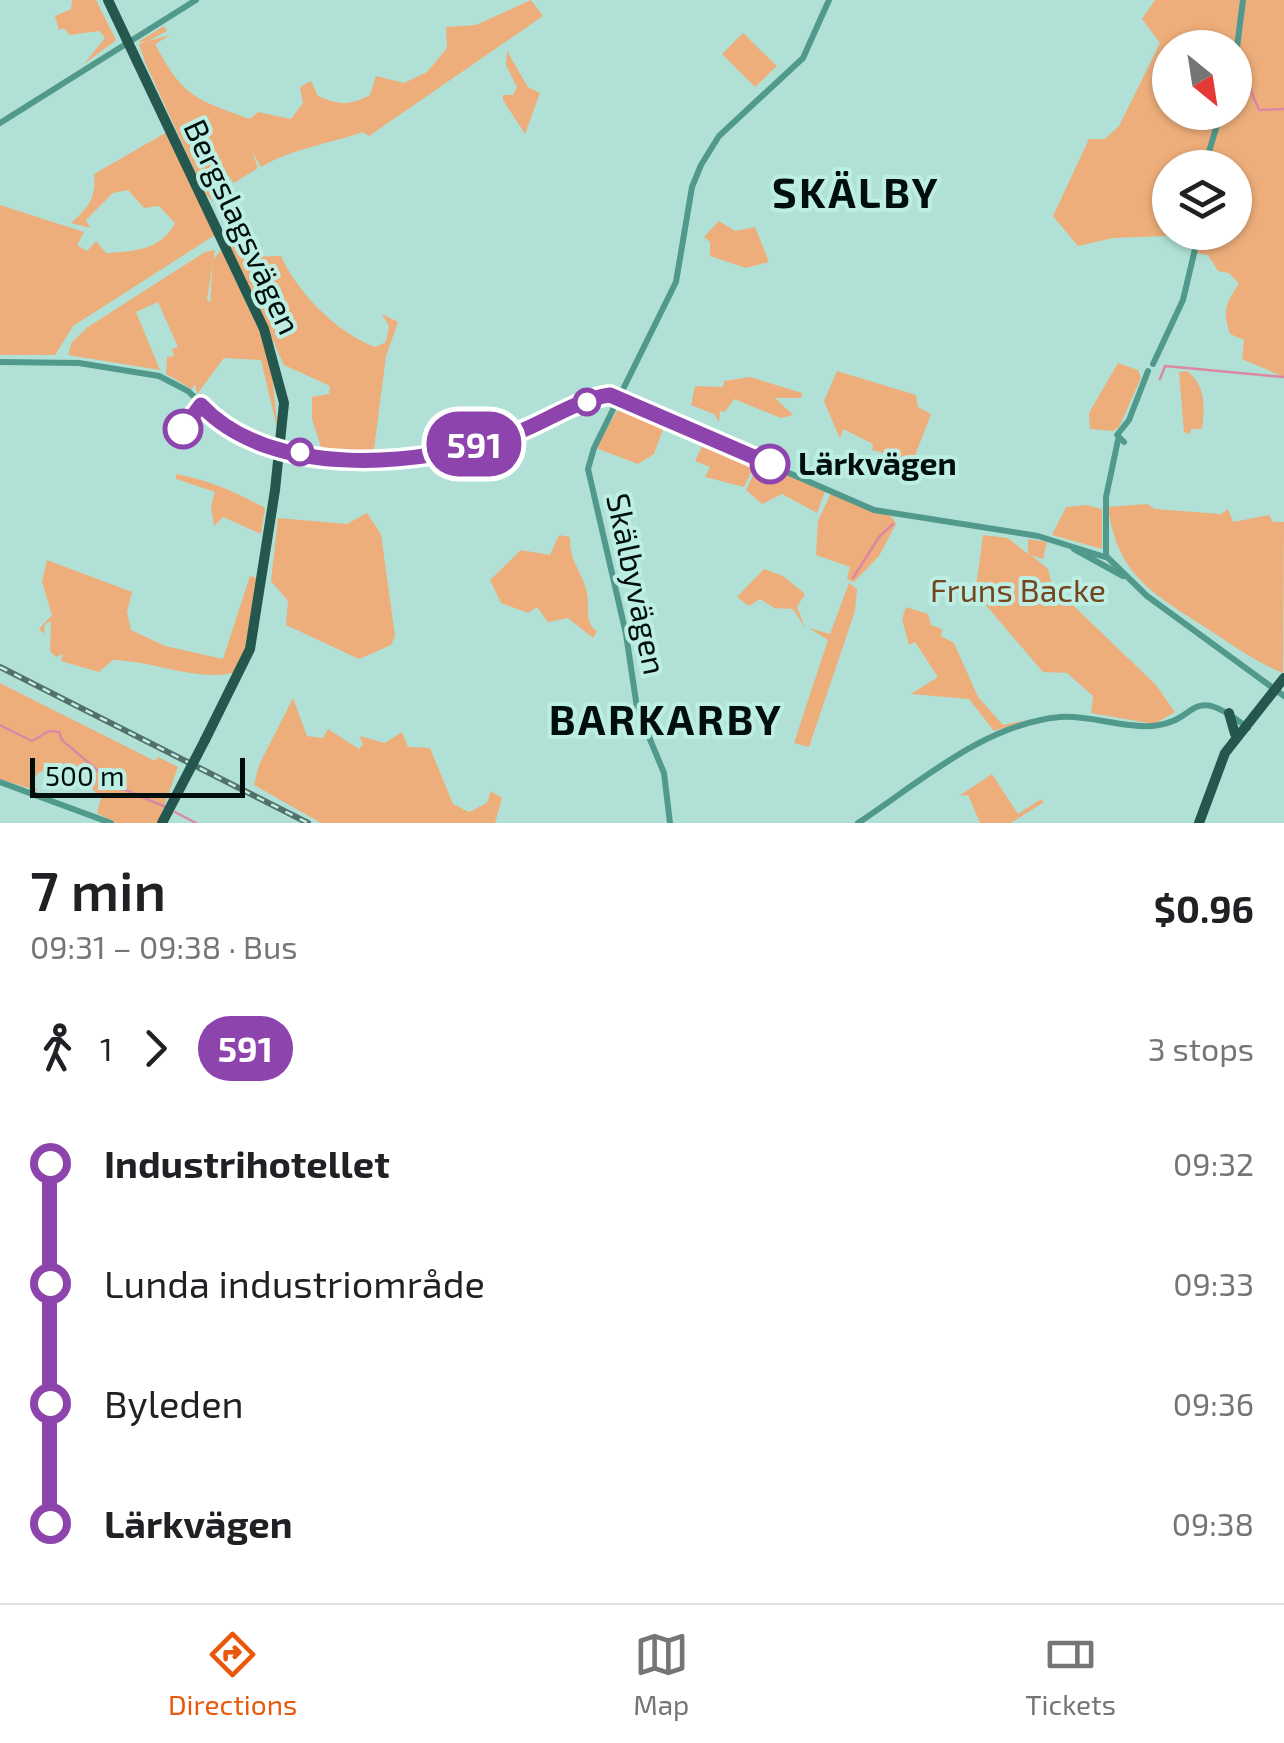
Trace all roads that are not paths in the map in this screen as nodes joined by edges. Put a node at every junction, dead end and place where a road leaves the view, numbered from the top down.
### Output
1 (108, 0) edge
2 (196, 0) edge
3 (829, 0) edge
4 (1243, 0) edge
5 (1239, 30) edge
6 (128, 42) junction
7 (0, 123) edge
8 (1195, 250) edge
9 (0, 362) edge
10 (619, 397) junction
11 (281, 448) junction
12 (1107, 536) junction
13 (1056, 541) junction
14 (1107, 545) junction
15 (1093, 552) junction
16 (1109, 561) junction
17 (1281, 688) edge
18 (1244, 722) junction
19 (1234, 738) junction
20 (0, 782) edge
21 (111, 823) edge
22 (162, 823) edge
23 (670, 823) edge
24 (858, 823) edge
25 (1200, 823) edge

1 - 6 main road, Bergslagsvägen
2 - 6 street
3 - 10 street, Skälbyvägen
4 - 5 street
6 - 7 street
6 - 11 main road, Bergslagsvägen
8 - 12 street
9 - 11 street
10 - 11 street
10 - 13 street
10 - 23 street, Skälbyvägen
11 - 22 main road, Bergslagsvägen, bridge
12 - 14 street
12 - 16 street
13 - 15 street
13 - 16 street
14 - 15 street
14 - 16 street
15 - 16 street
16 - 17 street
17 - 18 main road
17 - 18 main road
18 - 19 main road
18 - 19 main road
18 - 24 street
18 - 25 main road
19 - 25 main road
20 - 21 street

